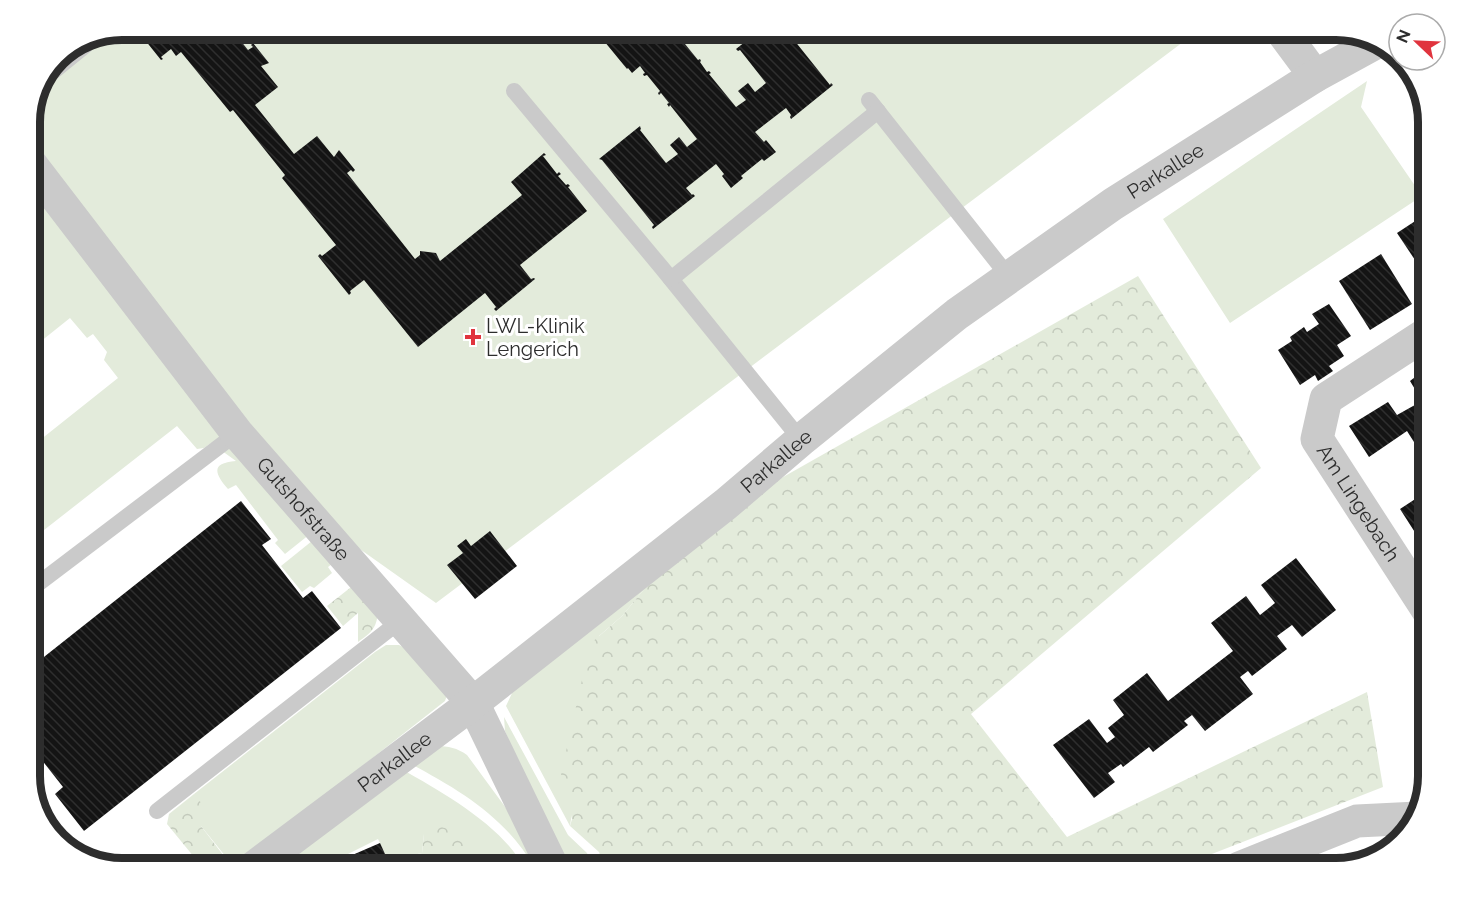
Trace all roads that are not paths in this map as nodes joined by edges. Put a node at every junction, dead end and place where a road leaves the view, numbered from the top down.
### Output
1 (1288, 40) edge
2 (1368, 47) edge
3 (1315, 76) junction
4 (514, 91) dead end
5 (41, 177) edge
6 (1010, 277) junction
7 (670, 279) junction
8 (1418, 339) edge
9 (237, 433) junction
10 (801, 440) junction
11 (41, 582) edge
12 (1418, 592) edge
13 (400, 621) junction
14 (473, 703) junction
15 (157, 811) dead end
16 (1407, 819) edge
17 (266, 858) edge
18 (548, 858) edge
19 (1264, 858) edge

1 - 3 street
2 - 3 street, Parkallee
3 - 6 street, Parkallee
4 - 7 lane
5 - 9 street, Gutshofstraße
6 - 7 lane
6 - 10 street, Parkallee
7 - 10 lane
8 - 12 street, Am Lingebach
9 - 11 lane
9 - 13 street, Gutshofstraße
10 - 14 street, Parkallee
13 - 14 street, Gutshofstraße
13 - 15 lane
14 - 17 street, Parkallee
14 - 18 street, Gutshofstraße
16 - 19 street

